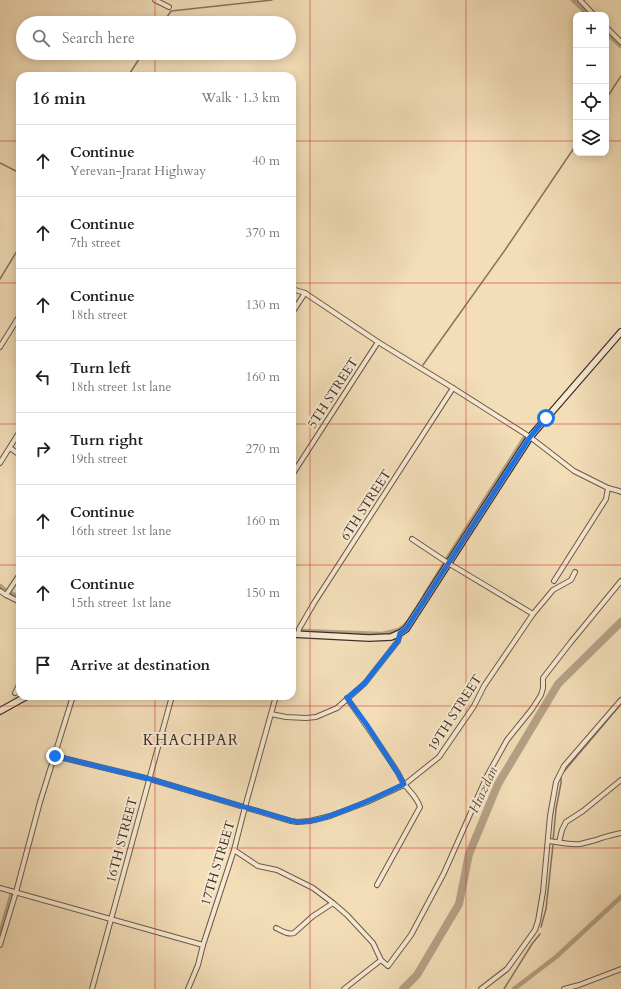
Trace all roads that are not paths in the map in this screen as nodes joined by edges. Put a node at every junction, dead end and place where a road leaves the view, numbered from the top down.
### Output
1 (155, 0) edge
2 (580, 0) edge
3 (169, 7) dead end
4 (591, 12) edge
5 (609, 30) edge
6 (621, 42) edge
7 (296, 290) edge
8 (305, 293) junction
9 (296, 307) edge
10 (16, 321) edge
11 (621, 332) edge
12 (378, 342) junction
13 (0, 347) edge
14 (453, 388) junction
15 (530, 437) junction
16 (16, 438) edge
17 (10, 448) junction
18 (16, 452) edge
19 (0, 463) edge
20 (296, 469) edge
21 (608, 488) junction
22 (621, 492) edge
23 (412, 539) dead end
24 (448, 564) junction
25 (575, 572) dead end
26 (16, 580) edge
27 (554, 581) dead end
28 (621, 581) edge
29 (0, 591) edge
30 (6, 596) junction
31 (16, 600) edge
32 (533, 614) junction
33 (296, 633) edge
34 (400, 633) junction
35 (296, 635) edge
36 (347, 698) junction
37 (20, 700) edge
38 (72, 700) edge
39 (171, 700) edge
40 (275, 700) edge
41 (621, 700) edge
42 (0, 712) edge
43 (271, 714) junction
44 (55, 756) junction
45 (150, 779) junction
46 (621, 780) edge
47 (404, 784) junction
48 (245, 808) junction
49 (621, 833) edge
50 (548, 841) junction
51 (559, 842) junction
52 (234, 850) junction
53 (377, 885) dead end
54 (0, 888) edge
55 (16, 892) junction
56 (333, 902) junction
57 (111, 920) junction
58 (276, 928) dead end
59 (0, 945) edge
60 (203, 945) junction
61 (381, 960) junction
62 (621, 969) edge
63 (92, 989) edge
64 (188, 989) edge
65 (344, 989) edge
66 (482, 989) edge
67 (564, 989) edge

1 - 3 street
2 - 4 street
5 - 6 street
7 - 8 street
8 - 9 street
8 - 12 street
10 - 13 street
11 - 15 main road
12 - 14 street
12 - 20 street, 5TH STREET
14 - 15 street
14 - 33 street, 6TH STREET
15 - 21 street
15 - 24 main road
16 - 17 street
17 - 18 street
17 - 19 street
21 - 22 street
21 - 27 street
23 - 24 street
24 - 32 street
24 - 34 main road
25 - 32 street, 19TH STREET
26 - 30 street
28 - 61 street
29 - 30 street
30 - 31 street
32 - 47 street, 19TH STREET
34 - 35 main road
34 - 36 street
36 - 43 street
36 - 47 street
37 - 42 main road
38 - 44 street
39 - 45 street, 16TH STREET
40 - 43 street, 17TH STREET
41 - 50 street
43 - 48 street, 17TH STREET
44 - 45 street, 19TH STREET
44 - 55 street
45 - 48 street, 19TH STREET
45 - 57 street, 16TH STREET
46 - 51 street
47 - 48 street, 19TH STREET
47 - 53 street
48 - 52 street, 17TH STREET
49 - 51 street
50 - 51 street
50 - 66 street
52 - 56 street
52 - 60 street, 17TH STREET
54 - 55 street
55 - 57 street
55 - 59 street
56 - 58 street
56 - 61 street
57 - 60 street
57 - 63 street, 16TH STREET
60 - 64 street, 17TH STREET
61 - 65 street
62 - 67 street

